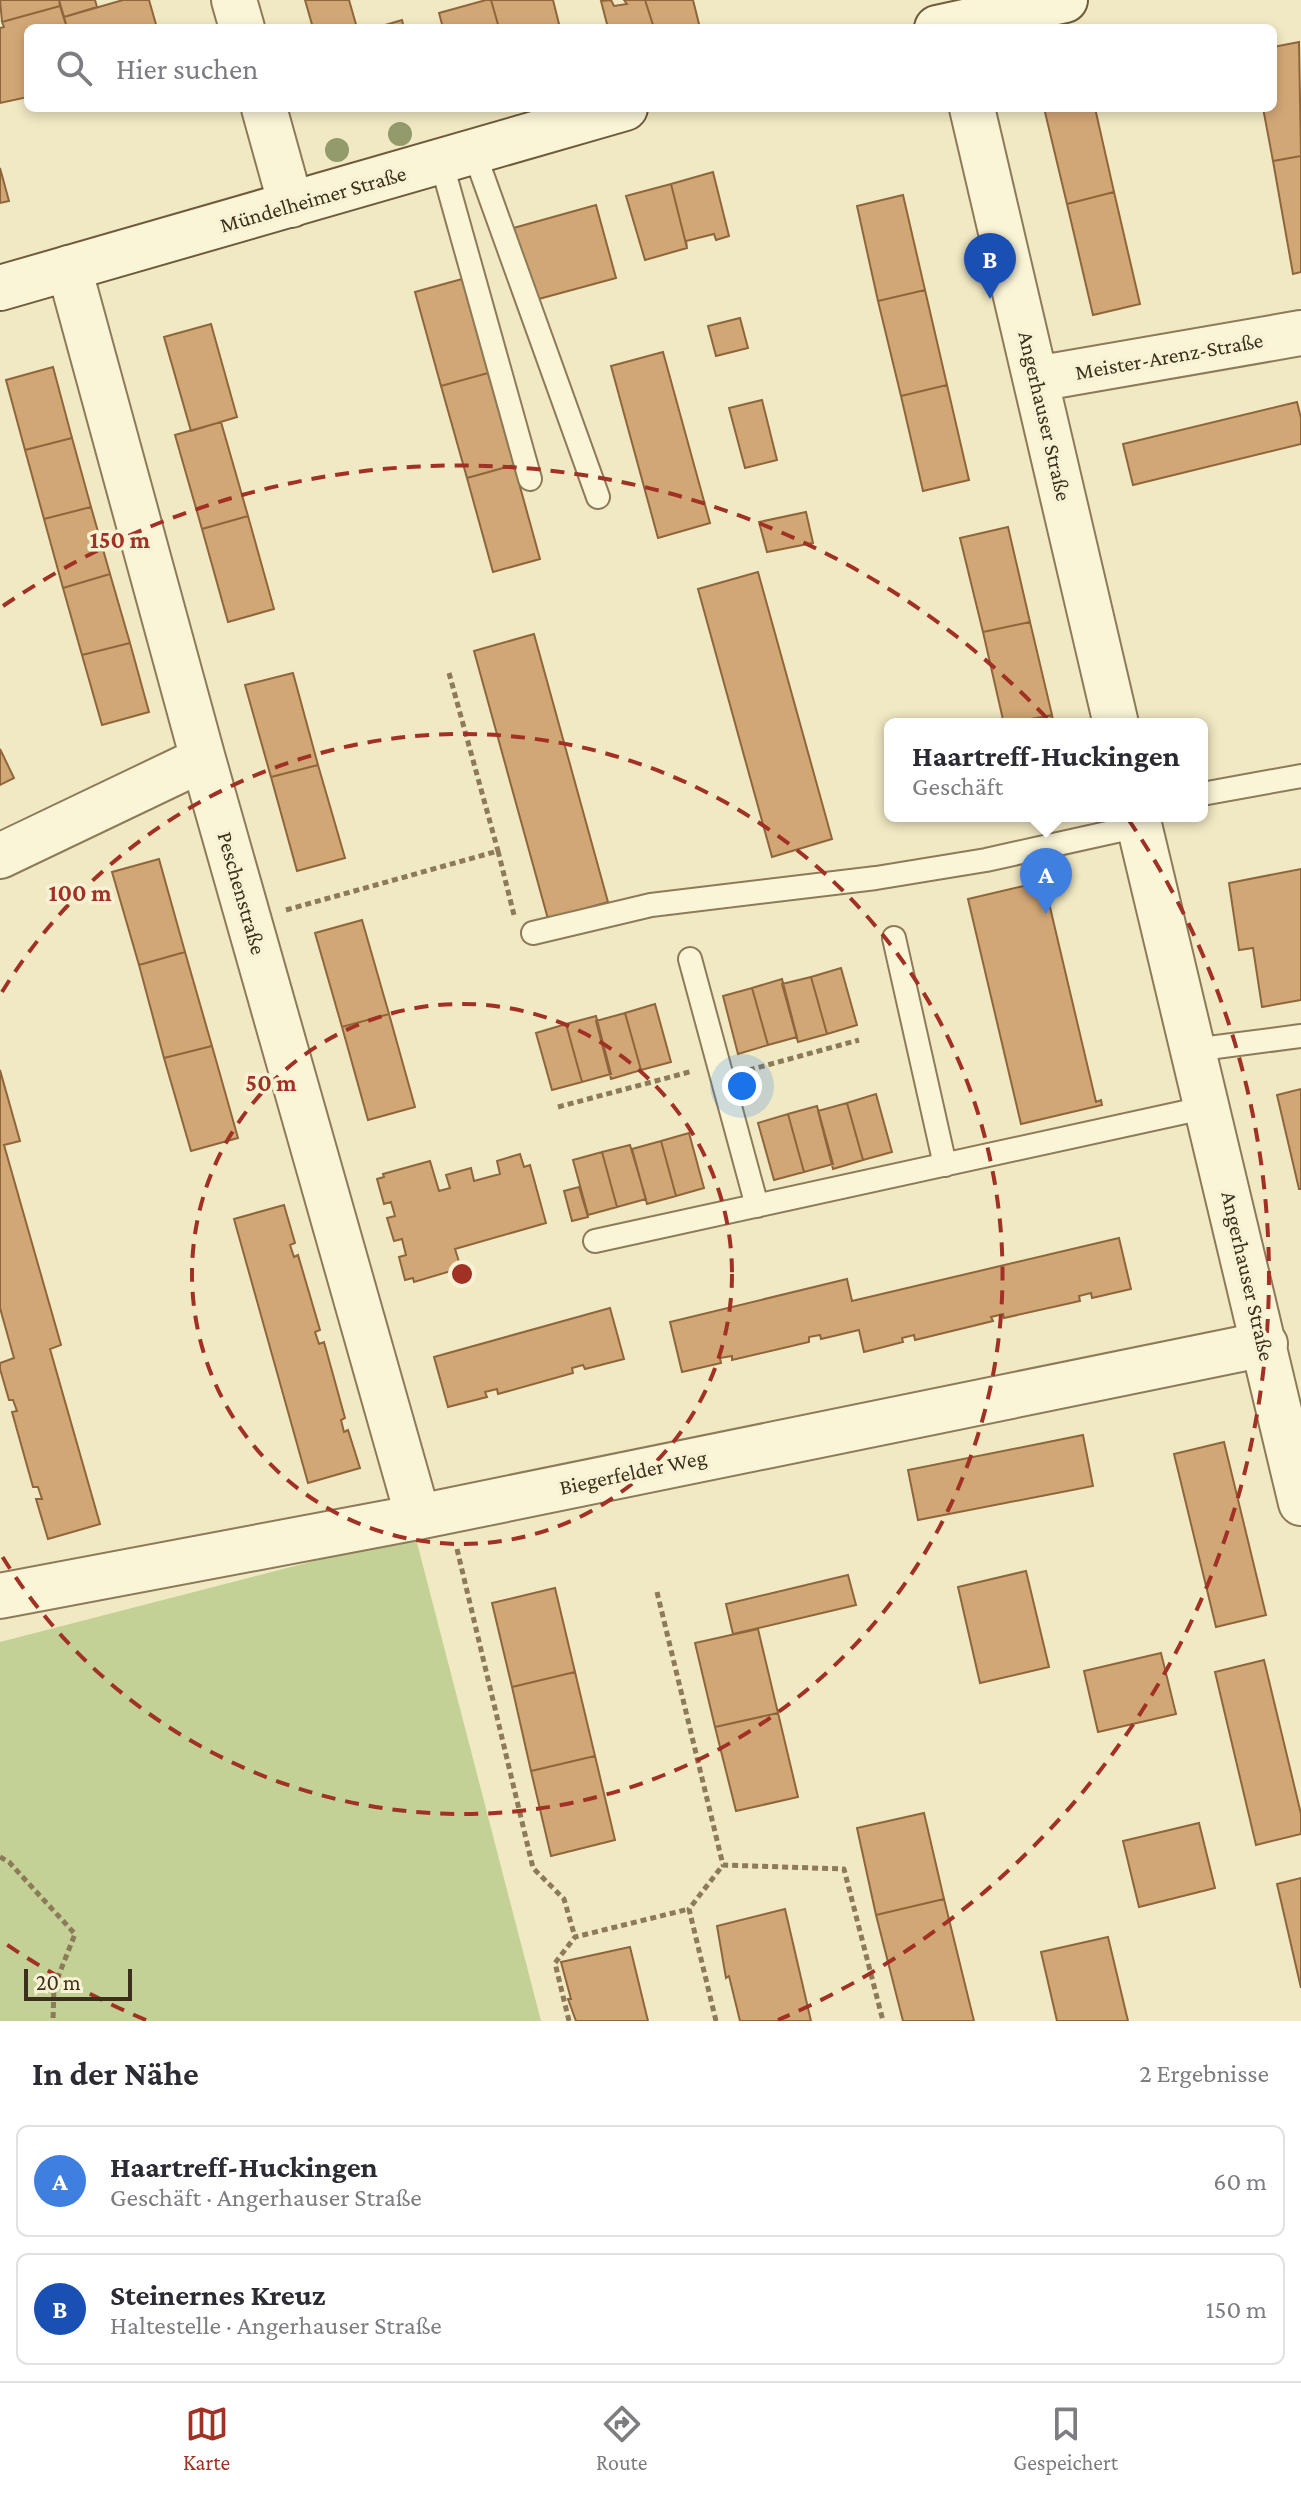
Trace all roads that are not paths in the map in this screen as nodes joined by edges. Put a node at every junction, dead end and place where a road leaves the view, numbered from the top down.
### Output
1 (234, 0) edge
2 (1065, 0) edge
3 (955, 20) edge
4 (241, 24) edge
5 (265, 112) edge
6 (611, 112) edge
7 (973, 112) edge
8 (458, 157) junction
9 (291, 205) junction
10 (69, 268) junction
11 (0, 288) edge
12 (1301, 333) edge
13 (1036, 379) junction
14 (530, 479) dead end
15 (598, 497) dead end
16 (1115, 718) edge
17 (203, 759) junction
18 (1301, 776) edge
19 (1208, 793) edge
20 (1134, 822) edge
21 (1138, 822) edge
22 (0, 856) edge
23 (533, 933) road end
24 (894, 938) dead end
25 (690, 959) dead end
26 (1301, 1036) edge
27 (1193, 1050) junction
28 (1208, 1107) junction
29 (945, 1165) junction
30 (757, 1206) junction
31 (595, 1241) dead end
32 (1265, 1344) junction
33 (1300, 1492) edge
34 (433, 1514) junction
35 (0, 1596) edge

1 - 4 street
2 - 3 street
5 - 9 street
6 - 8 street, Mündelheimer Straße
7 - 13 street, Angerhauser Straße
8 - 9 street, Mündelheimer Straße
8 - 14 lane
8 - 15 lane
9 - 10 street, Mündelheimer Straße
10 - 11 street, Mündelheimer Straße
10 - 17 street, Peschenstraße
12 - 13 street, Meister-Arenz-Straße
13 - 16 street, Angerhauser Straße
17 - 22 street
17 - 34 street, Peschenstraße
18 - 19 lane
20 - 23 lane, Angerhauser Straße
21 - 27 street, Angerhauser Straße
24 - 29 lane
25 - 30 lane
26 - 27 lane
27 - 28 street, Angerhauser Straße
28 - 29 lane
28 - 32 street, Angerhauser Straße
29 - 30 lane
30 - 31 lane
32 - 33 street, Angerhauser Straße
32 - 34 street, Biegerfelder Weg
34 - 35 street, Biegerfelder Weg

